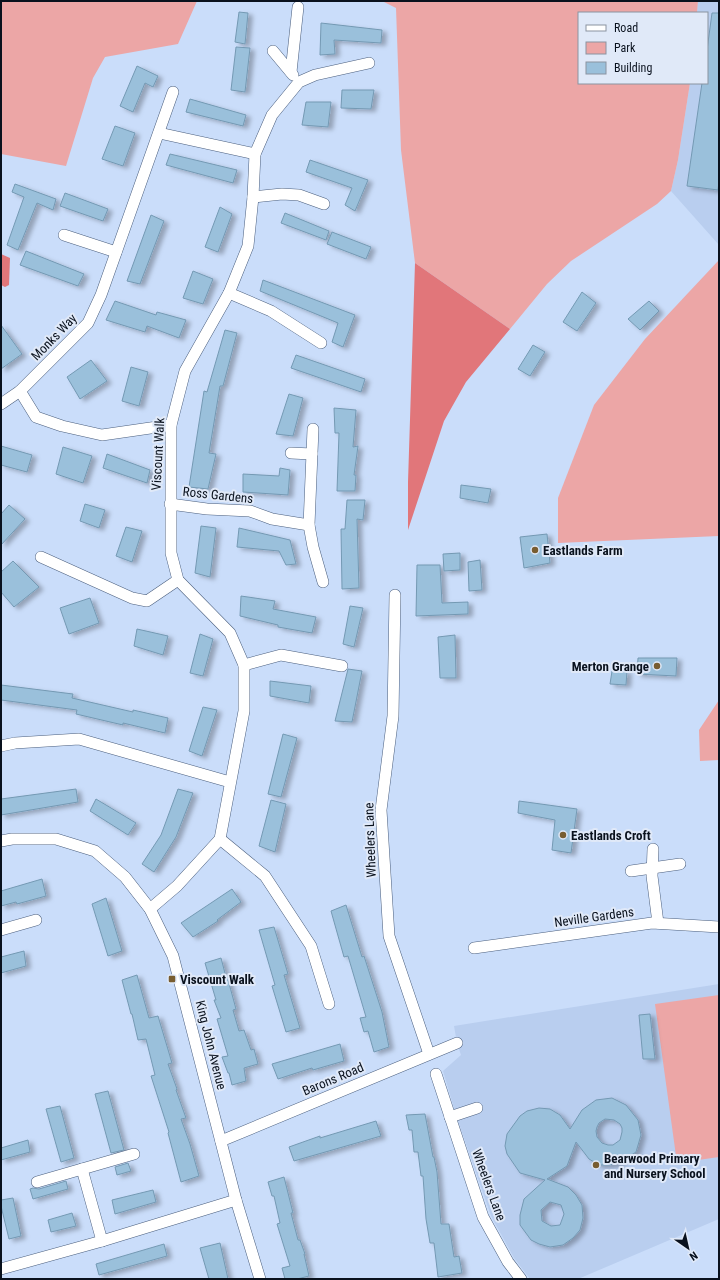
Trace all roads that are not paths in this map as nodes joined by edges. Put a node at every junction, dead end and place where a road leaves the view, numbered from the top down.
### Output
1 (298, 7) dead end
2 (273, 51) dead end
3 (369, 63) dead end
4 (291, 72) junction
5 (299, 82) junction
6 (174, 92) dead end
7 (159, 133) junction
8 (255, 154) junction
9 (253, 196) junction
10 (324, 204) dead end
11 (64, 235) dead end
12 (116, 252) junction
13 (229, 293) junction
14 (320, 343) dead end
15 (20, 391) junction
16 (1, 404) edge
17 (171, 426) junction
18 (313, 429) dead end
19 (291, 453) dead end
20 (312, 454) junction
21 (170, 504) junction
22 (309, 525) junction
23 (41, 557) dead end
24 (178, 580) junction
25 (323, 582) dead end
26 (395, 595) dead end
27 (244, 665) junction
28 (342, 666) dead end
29 (1, 746) edge
30 (230, 782) junction
31 (220, 839) junction
32 (1, 841) edge
33 (653, 849) dead end
34 (680, 864) dead end
35 (652, 869) junction
36 (631, 871) dead end
37 (150, 909) junction
38 (36, 920) dead end
39 (658, 923) junction
40 (719, 927) edge
41 (1, 930) edge
42 (474, 948) dead end
43 (329, 1004) dead end
44 (457, 1043) dead end
45 (429, 1054) junction
46 (436, 1074) dead end
47 (477, 1108) dead end
48 (450, 1117) junction
49 (221, 1141) junction
50 (134, 1154) dead end
51 (82, 1169) junction
52 (37, 1182) dead end
53 (236, 1200) junction
54 (102, 1241) junction
55 (1, 1269) edge
56 (260, 1279) edge
57 (521, 1279) edge

1 - 4 street
2 - 4 street
3 - 5 street, Viscount Walk
4 - 5 street
5 - 8 street, Viscount Walk
6 - 7 street, Monks Way
7 - 8 street
7 - 12 street, Monks Way
8 - 9 street, Viscount Walk
9 - 10 street
9 - 13 street, Viscount Walk
11 - 12 street
12 - 15 street, Monks Way
13 - 14 street
13 - 17 street, Viscount Walk
15 - 16 street, Monks Way
15 - 17 street
17 - 21 street, Viscount Walk
18 - 20 street
19 - 20 street
20 - 22 street
21 - 22 street, Ross Gardens
21 - 24 street, Viscount Walk
22 - 25 street
23 - 24 street
24 - 27 street, Viscount Walk
26 - 45 street, Wheelers Lane
27 - 28 street
27 - 30 street, Viscount Walk
29 - 30 street
30 - 31 street, Viscount Walk
31 - 37 street
31 - 43 street
32 - 37 street, King John Avenue
33 - 35 street
34 - 35 street
35 - 36 street
35 - 39 street
37 - 49 street, King John Avenue
38 - 41 street
39 - 40 street, Neville Gardens
39 - 42 street, Neville Gardens
44 - 45 street, Barons Road
45 - 49 street, Barons Road
46 - 48 street, Wheelers Lane
47 - 48 street
48 - 57 street, Wheelers Lane
49 - 53 street, King John Avenue
50 - 51 street
51 - 52 street
51 - 54 street
53 - 54 street
53 - 56 street, King John Avenue
54 - 55 street

